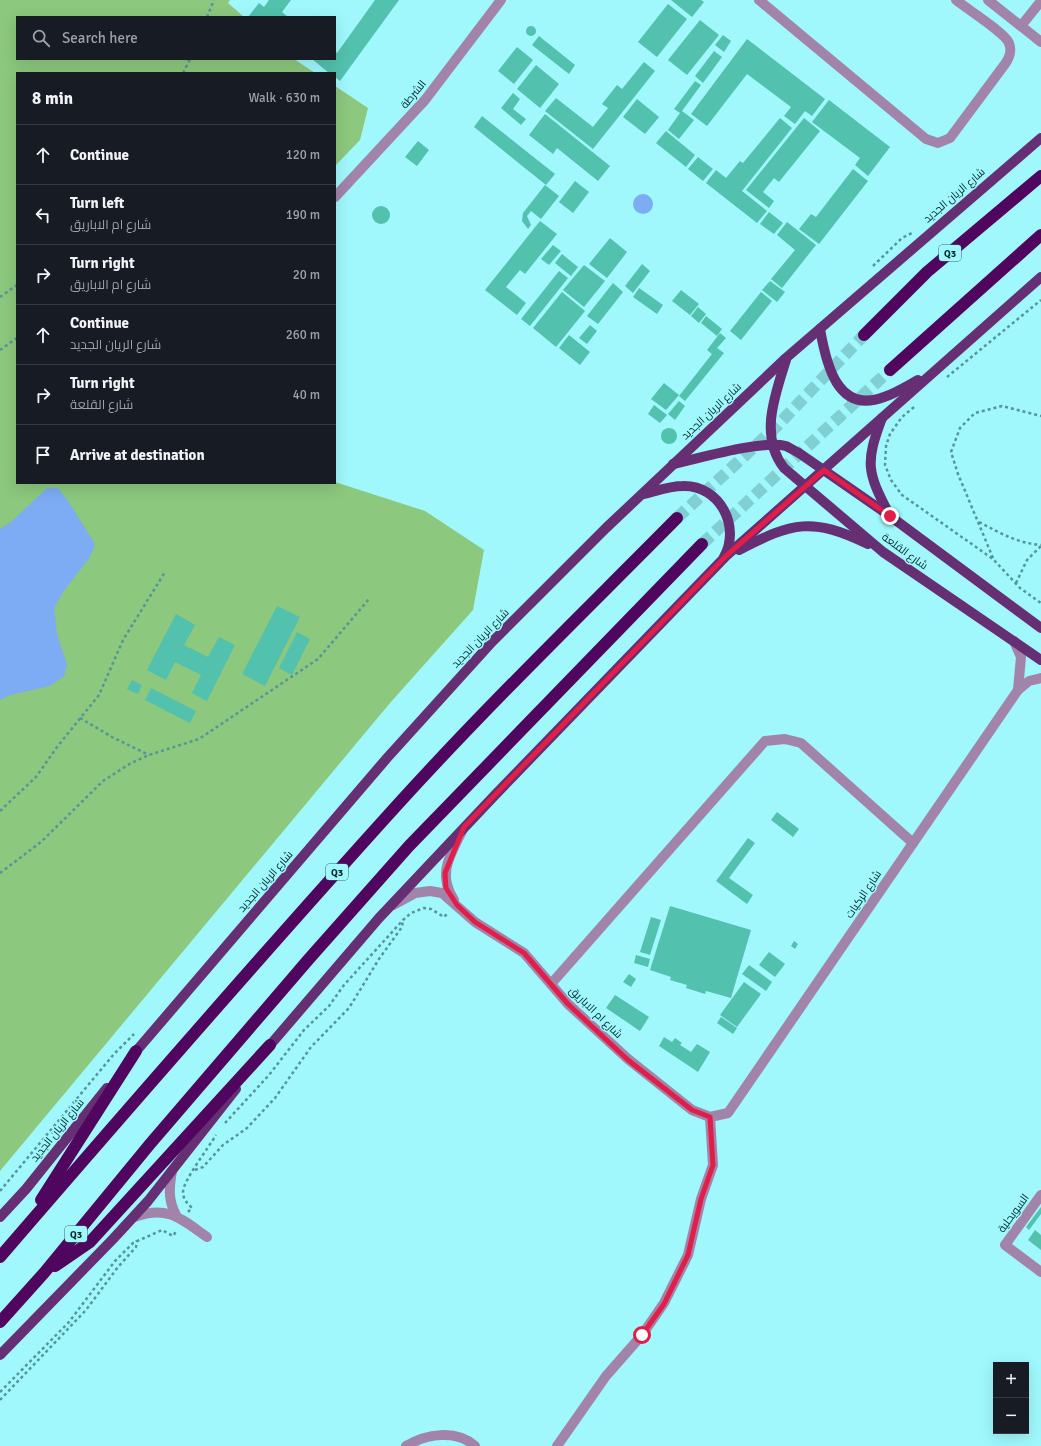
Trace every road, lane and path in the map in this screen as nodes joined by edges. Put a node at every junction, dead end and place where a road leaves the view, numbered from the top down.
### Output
1 (214, 0) edge
2 (501, 0) edge
3 (759, 0) edge
4 (956, 0) edge
5 (993, 1) edge
6 (1041, 1) edge
7 (207, 16) edge
8 (1021, 26) junction
9 (1041, 42) edge
10 (190, 60) edge
11 (184, 72) edge
12 (1041, 138) edge
13 (1041, 176) edge
14 (336, 196) edge
15 (1041, 235) edge
16 (1041, 277) edge
17 (16, 286) edge
18 (0, 297) edge
19 (1041, 300) edge
20 (820, 328) junction
21 (864, 336) tunnel mouth
22 (16, 339) edge
23 (0, 350) edge
24 (786, 358) junction
25 (890, 370) tunnel mouth
26 (930, 374) junction
27 (943, 380) dead end
28 (920, 401) dead end
29 (882, 416) junction
30 (1041, 416) edge
31 (772, 445) junction
32 (673, 464) junction
33 (824, 470) junction
34 (805, 485) junction
35 (644, 494) junction
36 (890, 516) junction
37 (677, 518) tunnel mouth
38 (979, 522) junction
39 (702, 544) tunnel mouth
40 (1041, 546) edge
41 (883, 552) junction
42 (993, 559) junction
43 (723, 560) junction
44 (165, 572) dead end
45 (1016, 584) junction
46 (369, 599) dead end
47 (1041, 603) edge
48 (1041, 628) edge
49 (1014, 641) junction
50 (1041, 660) edge
51 (1041, 678) edge
52 (1018, 690) junction
53 (80, 718) junction
54 (149, 754) junction
55 (0, 811) edge
56 (464, 827) junction
57 (913, 843) junction
58 (0, 873) edge
59 (457, 905) junction
60 (391, 906) junction
61 (403, 920) junction
62 (551, 984) junction
63 (270, 1045) junction
64 (136, 1051) junction
65 (710, 1117) junction
66 (172, 1171) junction
67 (1041, 1195) edge
68 (176, 1215) junction
69 (0, 1217) edge
70 (134, 1217) junction
71 (207, 1237) dead end
72 (13, 1241) junction
73 (0, 1256) edge
74 (1041, 1272) edge
75 (44, 1273) junction
76 (0, 1322) edge
77 (61, 1330) junction
78 (64, 1334) junction
79 (0, 1355) edge
80 (0, 1392) edge
81 (0, 1400) edge
82 (406, 1446) edge
83 (475, 1446) edge
84 (557, 1446) edge

1 - 7 path
2 - 14 street, الشرطة
3 - 4 street
5 - 8 street
6 - 8 street
8 - 9 street
10 - 11 path
12 - 20 main road, شارع الريان الجديد
13 - 21 highway, Q3
15 - 25 highway
16 - 26 main road
17 - 18 path
19 - 27 path
20 - 24 main road, شارع الريان الجديد
20 - 26 main road
22 - 23 path
24 - 31 main road, شارع القلعة
24 - 32 main road, شارع الريان الجديد
26 - 29 main road
28 - 42 path
29 - 33 main road
29 - 36 main road
30 - 38 path
31 - 32 main road, شارع القلعة
31 - 33 main road, شارع القلعة
31 - 34 main road, شارع القلعة
32 - 35 main road, شارع الريان الجديد
33 - 34 main road
33 - 36 main road, شارع القلعة
34 - 41 main road, شارع القلعة
34 - 43 main road
35 - 43 main road
35 - 64 main road, شارع الريان الجديد
36 - 48 main road, شارع القلعة
37 - 72 highway, Q3
38 - 40 path
38 - 42 path
39 - 75 highway, Q3
40 - 45 path
41 - 43 main road
41 - 49 main road, شارع القلعة
42 - 45 path
43 - 56 main road
44 - 53 path
45 - 47 path
46 - 54 path
49 - 50 main road, شارع القلعة
49 - 52 street, شارع الركيات
51 - 52 street, شارع الركيات
52 - 57 street, شارع الركيات
53 - 54 path
53 - 55 path
54 - 58 path
56 - 59 street, شارع ام الاباريق
56 - 60 main road
57 - 62 street
57 - 65 street, شارع الركيات
59 - 60 street, شارع ام الاباريق
59 - 61 path
59 - 62 street, شارع ام الاباريق
60 - 63 main road
61 - 61 path
62 - 65 street, شارع ام الاباريق
63 - 66 main road
63 - 75 highway
64 - 69 main road, شارع الريان الجديد
64 - 72 highway
65 - 84 street
66 - 68 street
66 - 70 main road
67 - 74 street, السويحلية
68 - 70 street
68 - 71 street
70 - 79 main road
72 - 73 highway, Q3
75 - 76 highway, Q3
77 - 78 path
77 - 78 path
77 - 80 path
78 - 81 path
82 - 83 street

